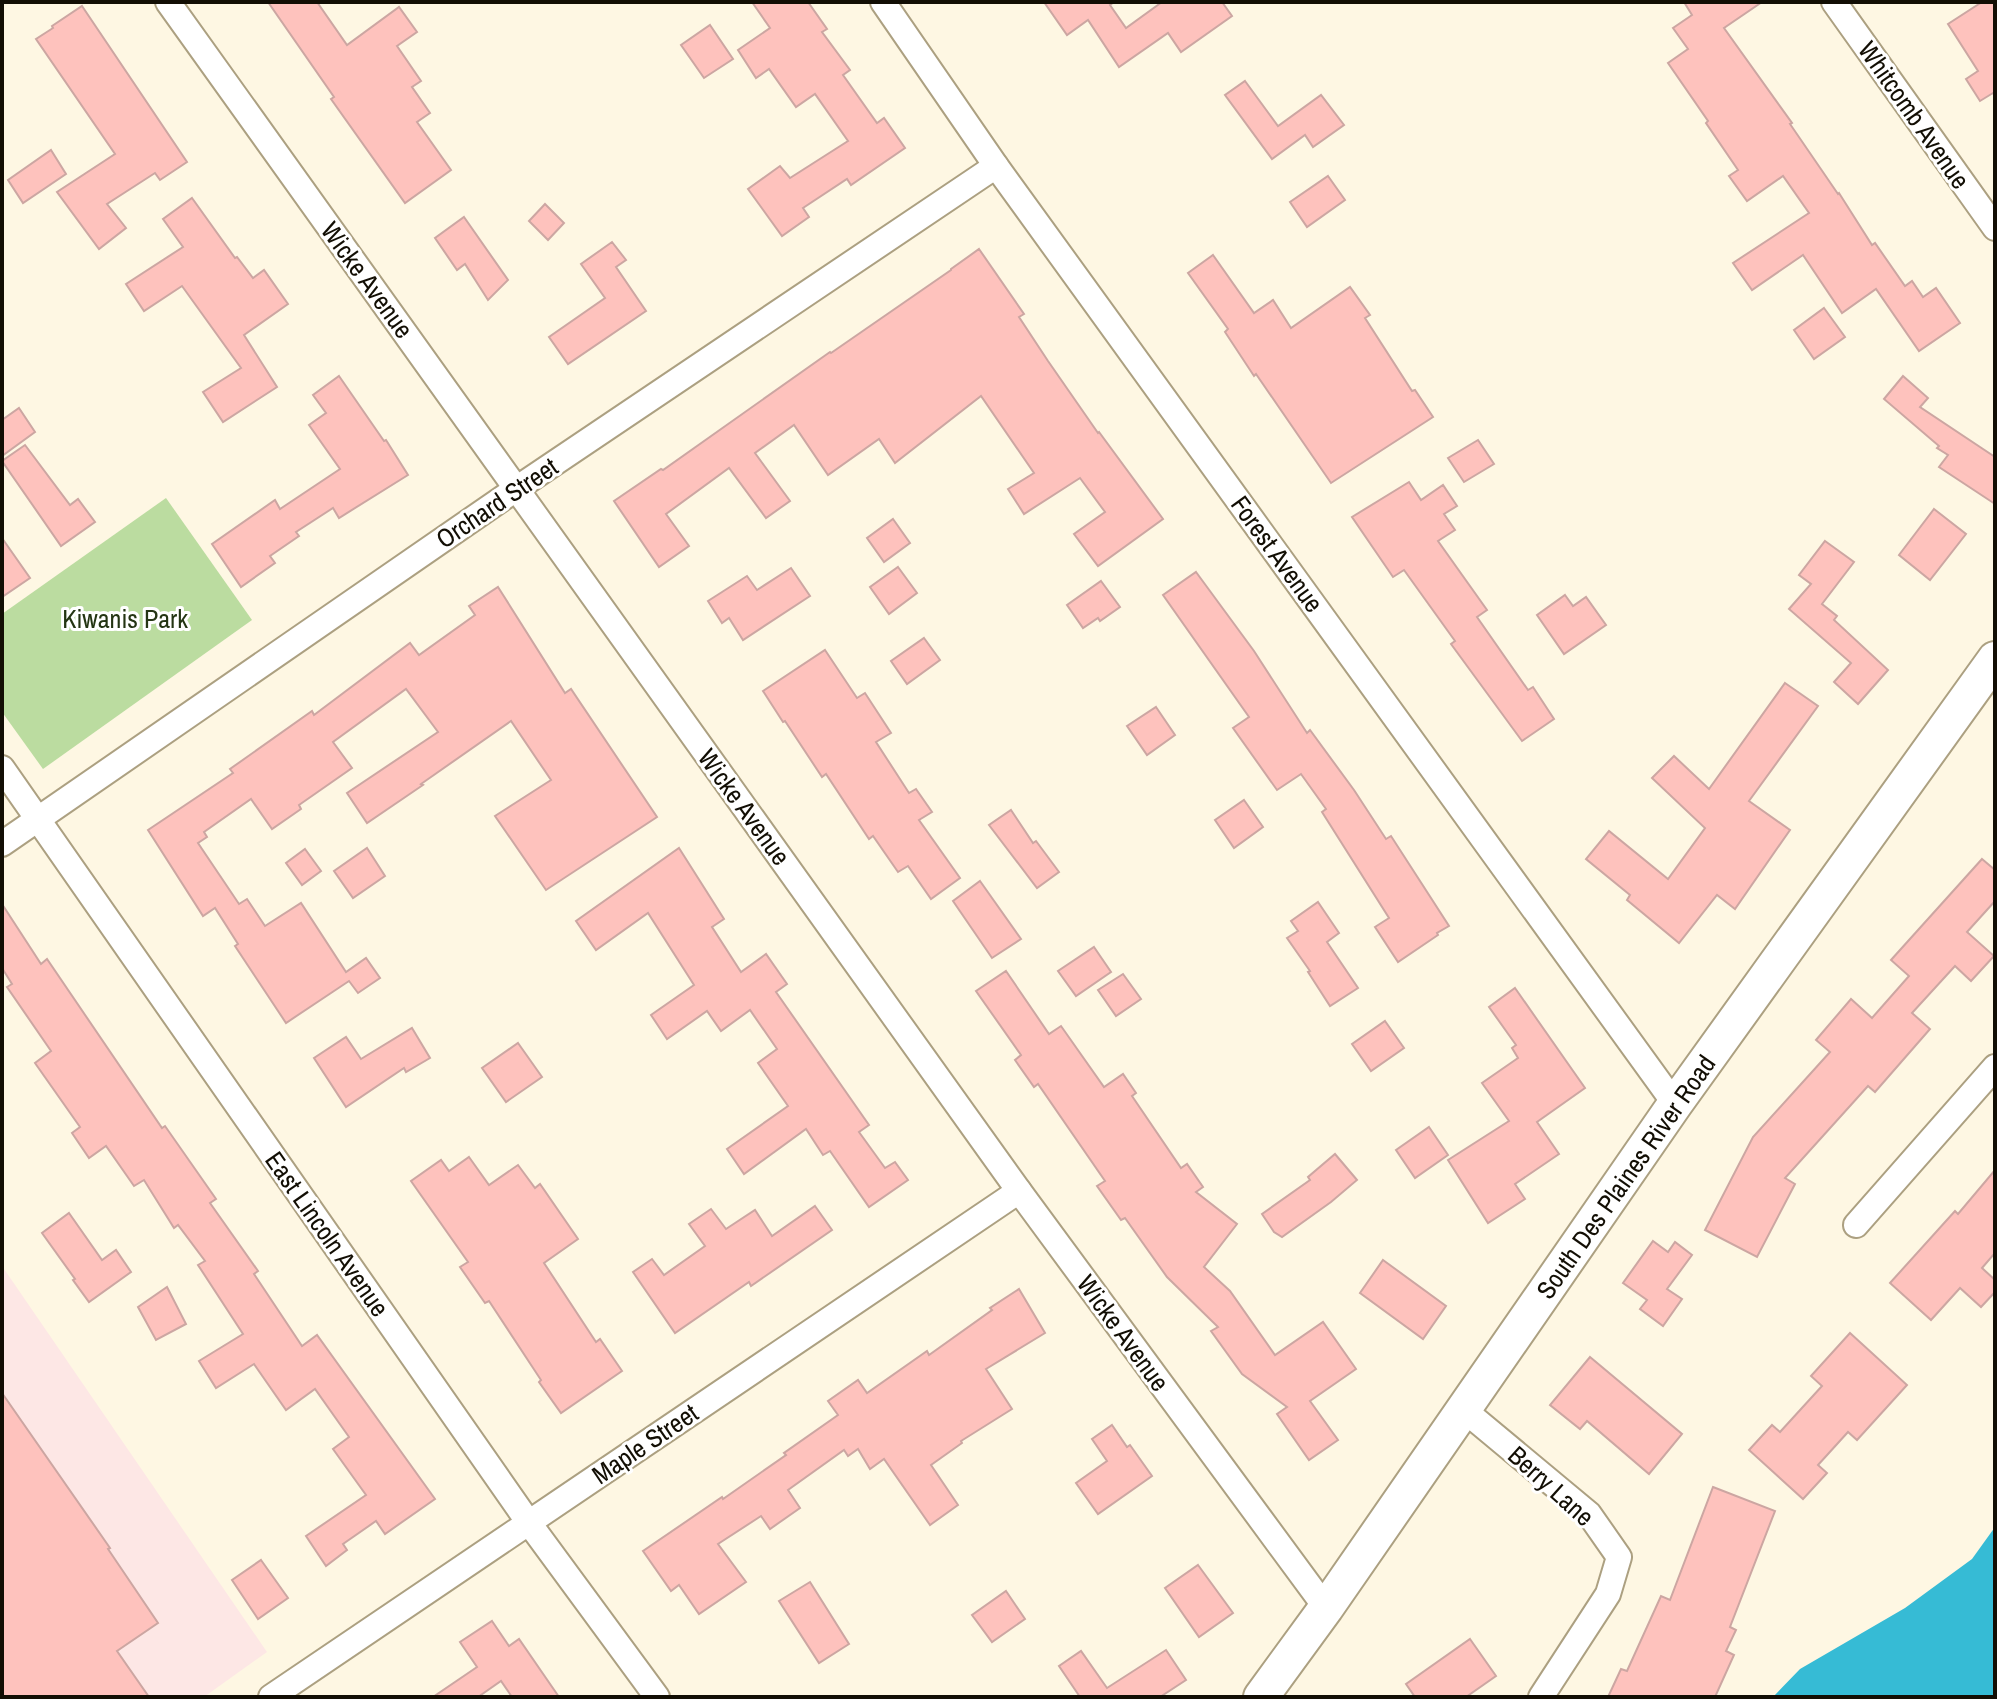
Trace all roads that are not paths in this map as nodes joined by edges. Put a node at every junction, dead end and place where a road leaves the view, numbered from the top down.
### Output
1 (168, 2) edge
2 (883, 2) edge
3 (1834, 2) edge
4 (996, 166) junction
5 (1995, 228) edge
6 (516, 489) junction
7 (1995, 659) edge
8 (2, 768) edge
9 (38, 819) junction
10 (2, 844) edge
11 (1995, 1067) edge
12 (1675, 1104) junction
13 (1019, 1191) junction
14 (1856, 1225) dead end
15 (1464, 1410) junction
16 (529, 1523) junction
17 (1326, 1608) junction
18 (271, 1697) edge
19 (657, 1697) edge
20 (1261, 1697) edge
21 (1541, 1697) edge

1 - 6 street, Wicke Avenue
2 - 4 street, Forest Avenue
3 - 5 street, Whitcomb Avenue
4 - 6 street, Orchard Street
4 - 12 street, Forest Avenue
6 - 9 street, Orchard Street
6 - 13 street, Wicke Avenue
7 - 12 main road, South Des Plaines River Road
8 - 9 street, East Lincoln Avenue
9 - 10 street, Orchard Street
9 - 16 street, East Lincoln Avenue
11 - 14 street
12 - 15 main road, South Des Plaines River Road
13 - 16 street, Maple Street
13 - 17 street, Wicke Avenue
15 - 17 main road, South Des Plaines River Road
15 - 21 street, Berry Lane
16 - 18 street, Maple Street
16 - 19 street, East Lincoln Avenue
17 - 20 main road, South Des Plaines River Road

